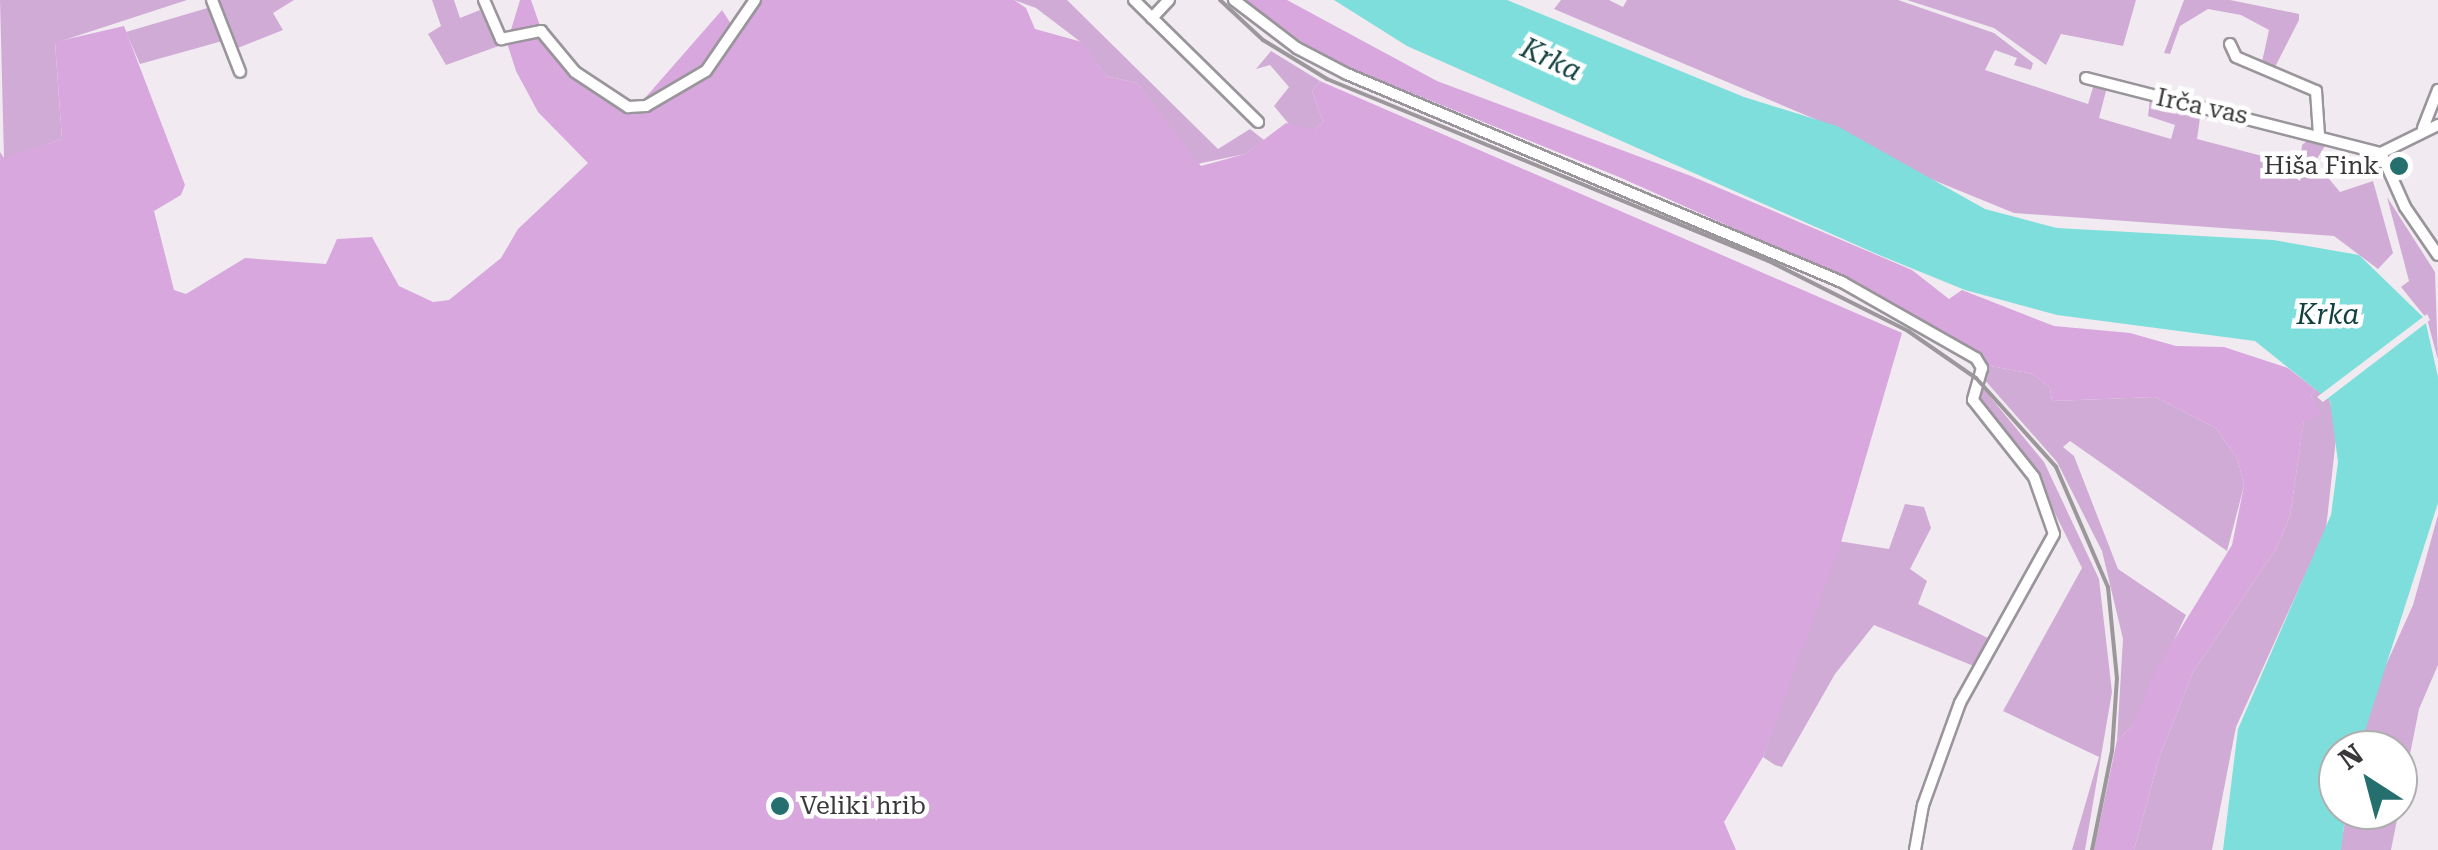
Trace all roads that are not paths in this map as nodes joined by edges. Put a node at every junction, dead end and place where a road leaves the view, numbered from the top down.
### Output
1 (212, 0) edge
2 (484, 0) edge
3 (755, 0) edge
4 (1134, 0) edge
5 (1168, 0) edge
6 (1234, 0) edge
7 (1152, 18) junction
8 (2230, 44) dead end
9 (240, 72) dead end
10 (2086, 78) dead end
11 (2438, 90) edge
12 (1258, 122) dead end
13 (2438, 125) edge
14 (2423, 128) junction
15 (2318, 135) junction
16 (2380, 153) junction
17 (2438, 255) edge
18 (1915, 850) edge

1 - 9 street
2 - 3 street
4 - 7 street
5 - 7 street
6 - 18 street
7 - 12 street
8 - 15 street, Irča vas
10 - 15 street, Irča vas
11 - 14 street
13 - 14 street
14 - 16 street
15 - 16 street, Irča vas
16 - 17 street

